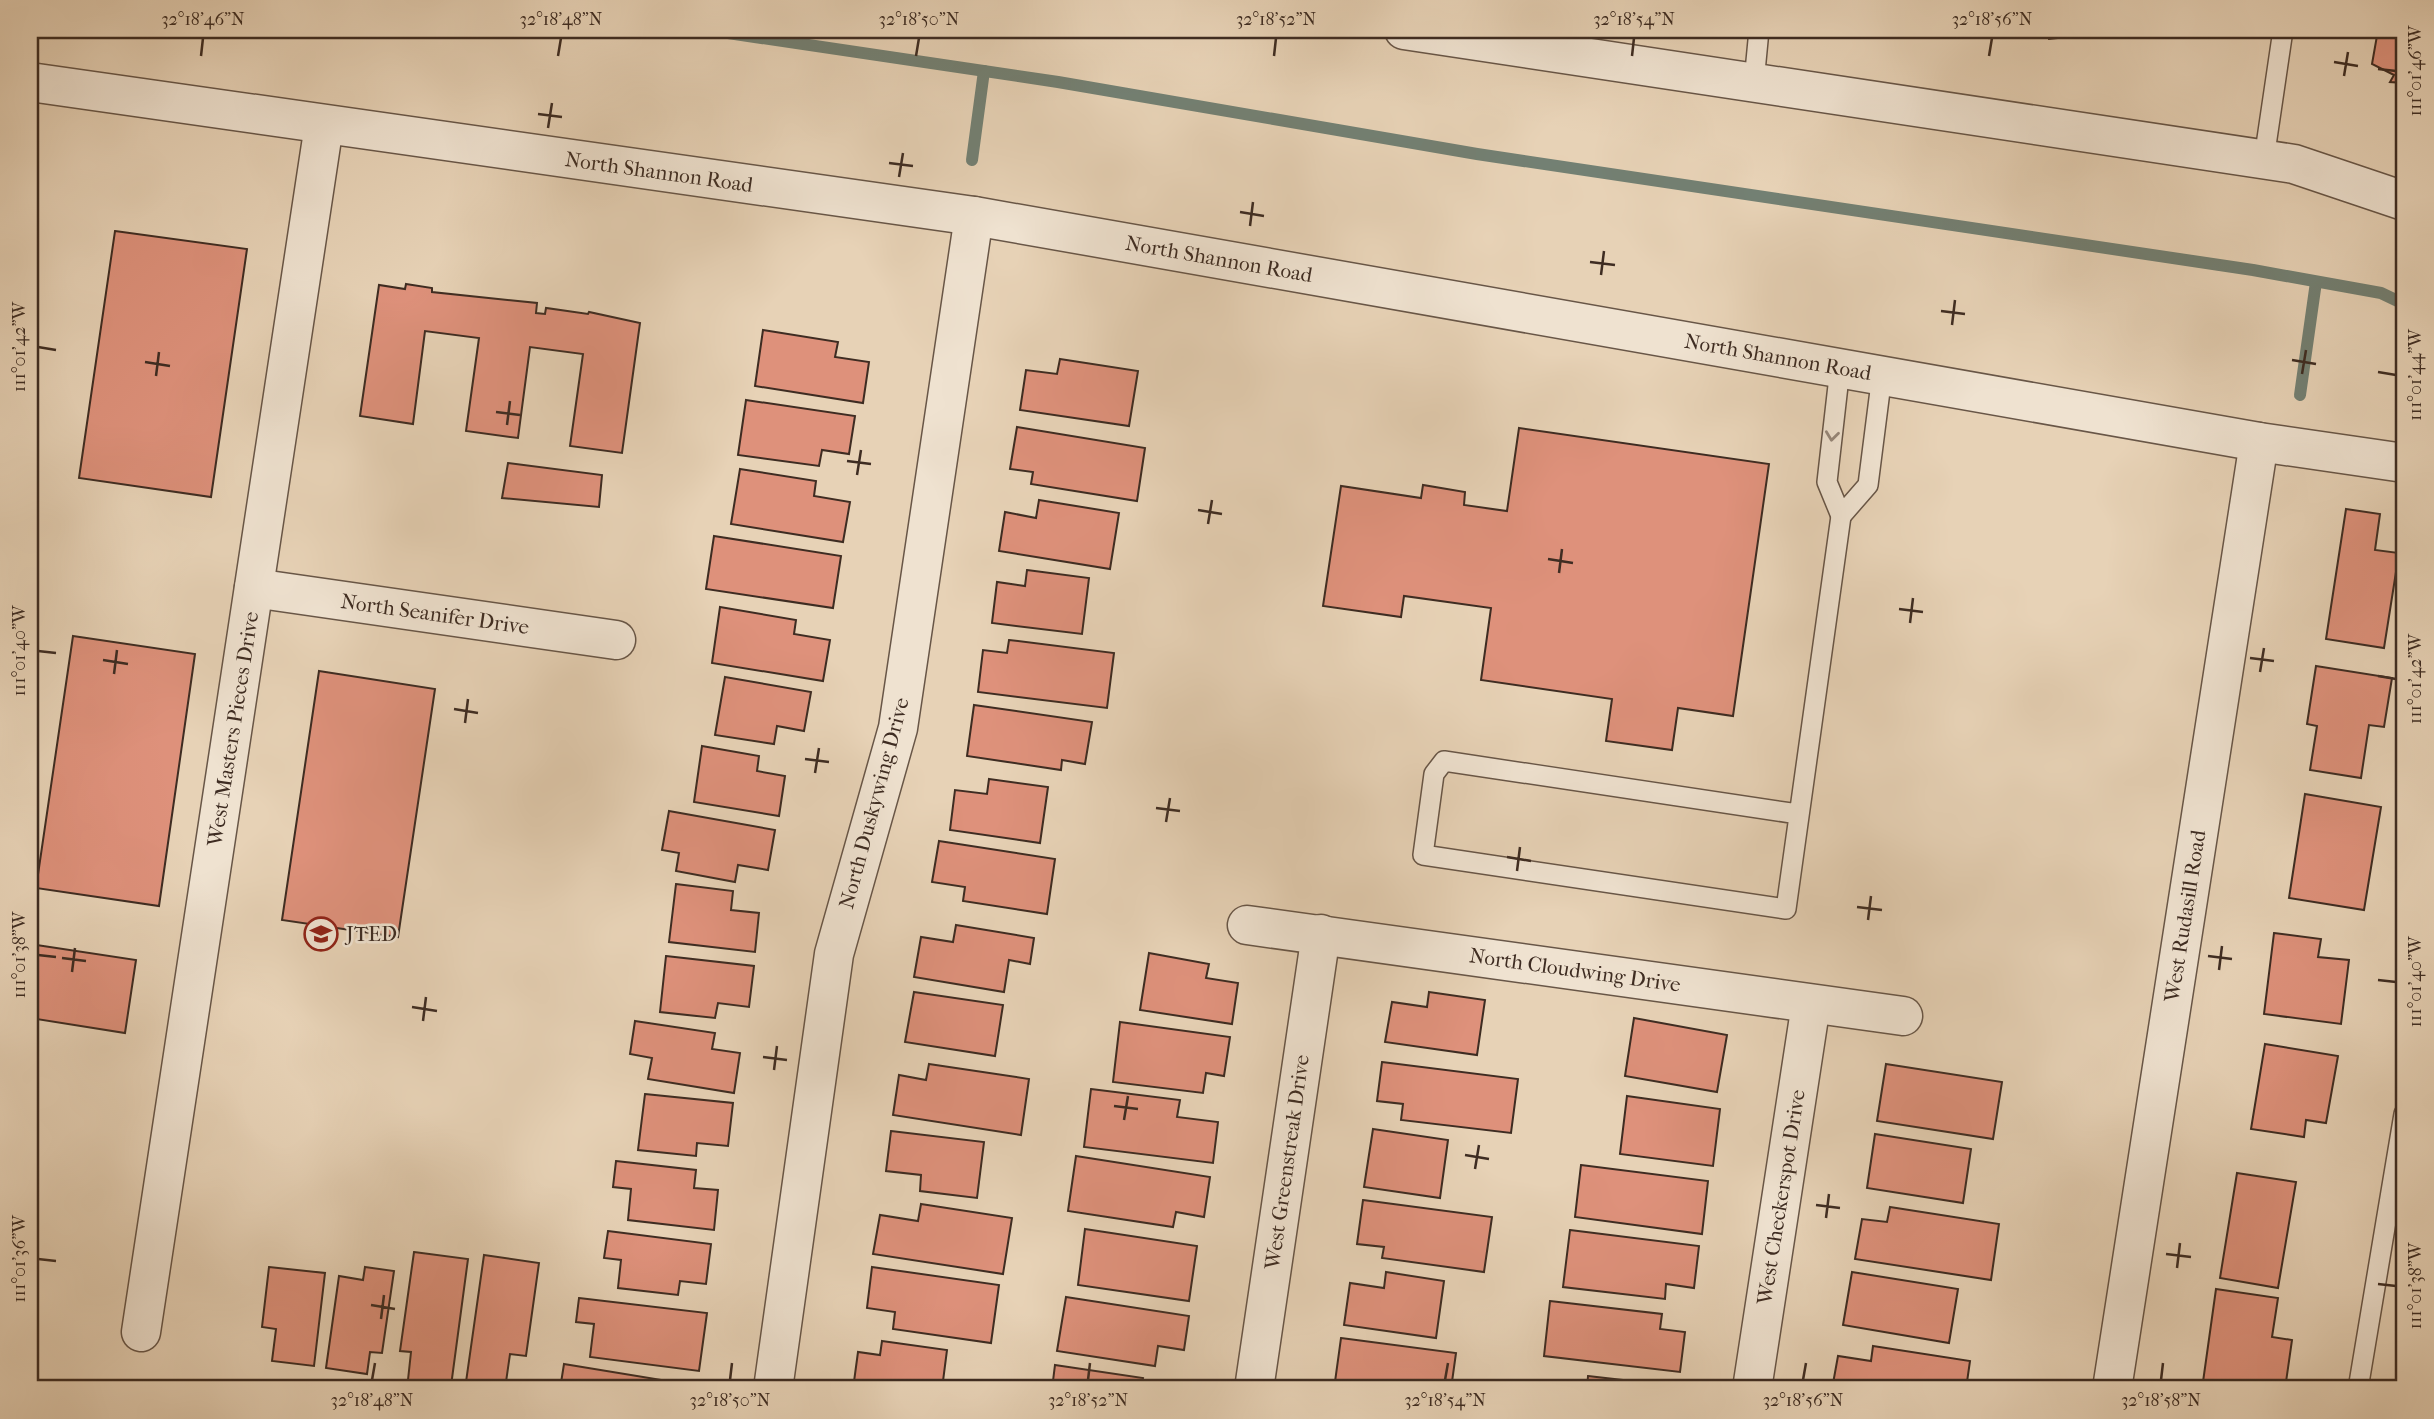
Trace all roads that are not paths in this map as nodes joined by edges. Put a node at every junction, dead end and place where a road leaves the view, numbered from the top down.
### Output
1 (1404, 30) edge
2 (1759, 30) edge
3 (2283, 30) edge
4 (1497, 37) edge
5 (30, 82) edge
6 (1754, 82) junction
7 (324, 125) junction
8 (2264, 159) junction
9 (2404, 201) edge
10 (974, 216) junction
11 (1840, 368) junction
12 (1882, 375) junction
13 (2259, 442) junction
14 (2404, 463) edge
15 (1841, 516) junction
16 (254, 588) junction
17 (616, 640) dead end
18 (1798, 814) junction
19 (1247, 925) dead end
20 (1321, 934) junction
21 (1811, 1004) junction
22 (1903, 1016) dead end
23 (2404, 1114) edge
24 (141, 1332) dead end
25 (773, 1389) edge
26 (1254, 1389) edge
27 (1752, 1389) edge
28 (2112, 1389) edge
29 (2358, 1389) edge

1 - 4 street
2 - 6 lane
3 - 8 lane
4 - 6 street
5 - 7 street, North Shannon Road
6 - 8 street
7 - 10 street, North Shannon Road
7 - 16 street, West Masters Pieces Drive
8 - 9 street
10 - 11 street, North Shannon Road
10 - 25 street, North Duskywing Drive
11 - 12 street, North Shannon Road
11 -> 15 lane
12 - 13 street, North Shannon Road
12 - 15 lane
13 - 14 street, North Shannon Road
13 - 28 street, West Rudasill Road
15 - 18 lane
16 - 17 street, North Seanifer Drive
16 - 24 street, West Masters Pieces Drive
18 - 18 lane
19 - 20 street, North Cloudwing Drive
20 - 21 street, North Cloudwing Drive
20 - 26 street, West Greenstreak Drive
21 - 22 street, North Cloudwing Drive
21 - 27 street, West Checkerspot Drive
23 - 29 lane

